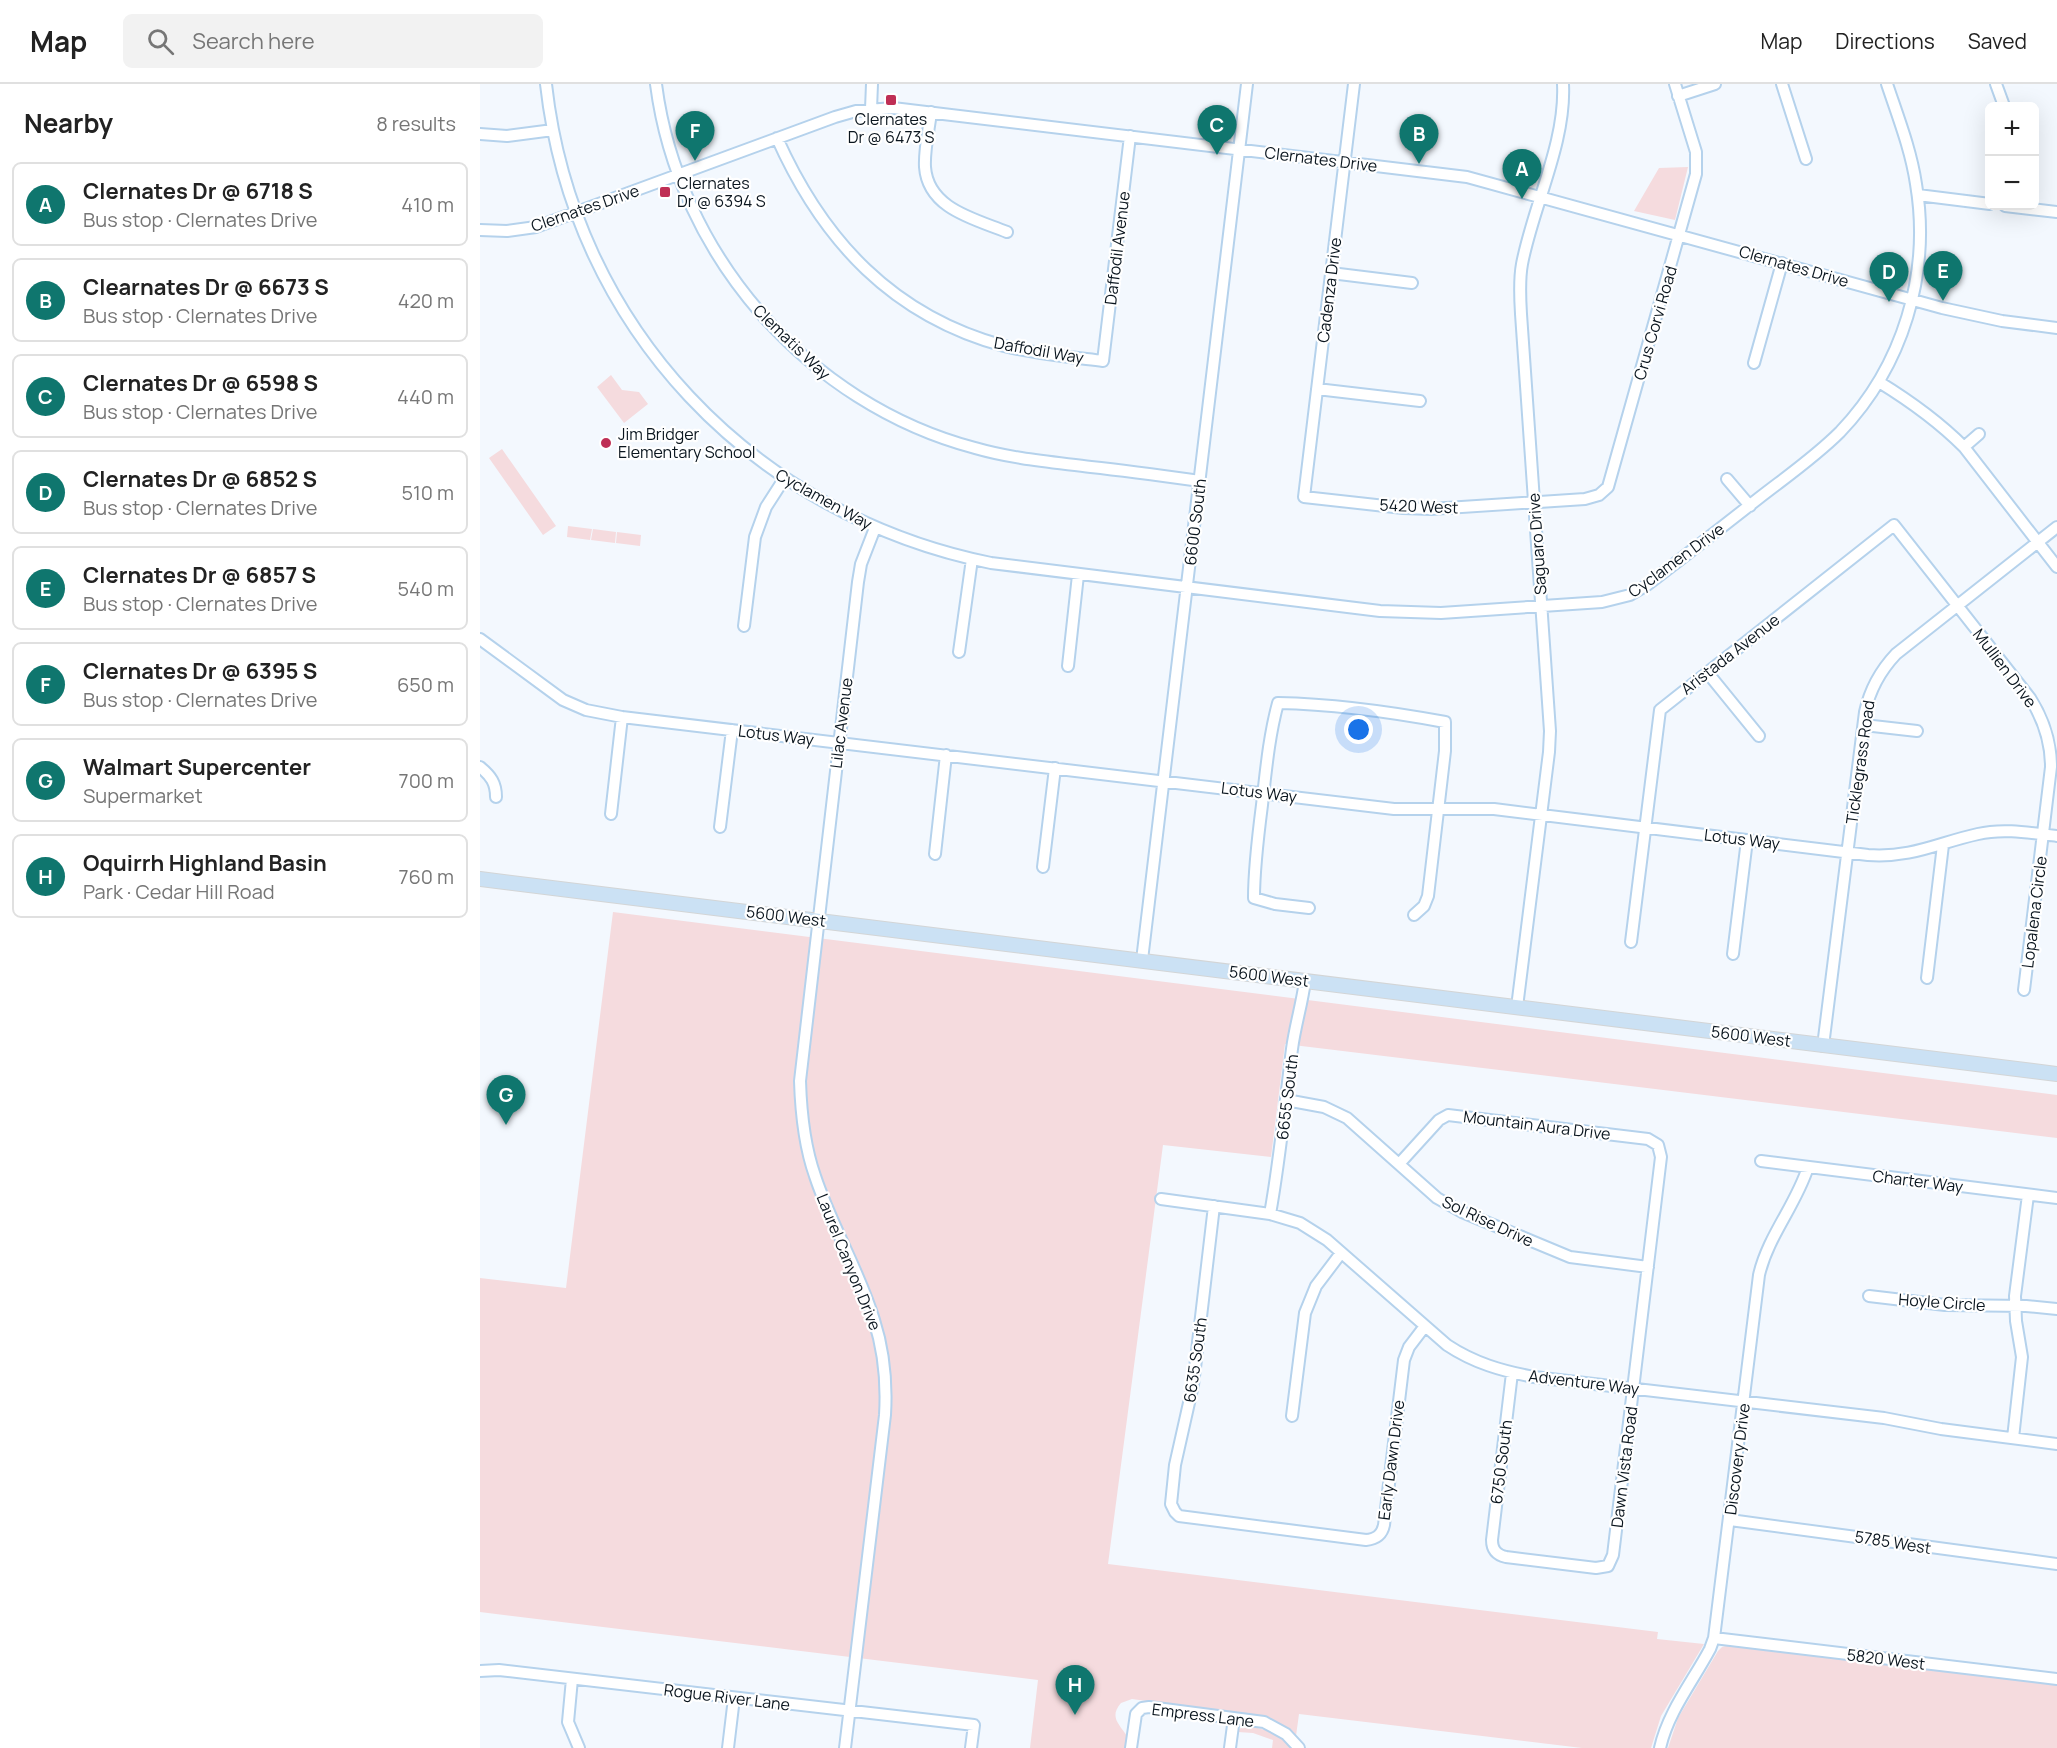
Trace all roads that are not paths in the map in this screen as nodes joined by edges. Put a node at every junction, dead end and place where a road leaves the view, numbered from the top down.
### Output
1 (546, 84) edge
2 (656, 84) edge
3 (872, 84) edge
4 (1247, 84) edge
5 (1354, 84) edge
6 (1563, 84) edge
7 (1675, 84) edge
8 (1715, 84) edge
9 (1782, 84) edge
10 (1887, 84) edge
11 (1996, 84) edge
12 (1678, 96) junction
13 (2003, 102) edge
14 (871, 109) junction
15 (931, 112) junction
16 (553, 129) junction
17 (480, 134) edge
18 (1130, 136) junction
19 (777, 138) junction
20 (1239, 149) junction
21 (1806, 159) dead end
22 (1344, 162) junction
23 (678, 175) junction
24 (1918, 195) junction
25 (1541, 196) junction
26 (1985, 203) edge
27 (2039, 210) edge
28 (576, 212) junction
29 (2057, 212) edge
30 (480, 230) edge
31 (1007, 232) dead end
32 (1680, 235) junction
33 (1782, 263) junction
34 (1331, 273) junction
35 (1412, 283) dead end
36 (1912, 300) junction
37 (2057, 328) edge
38 (1103, 361) joint
39 (1754, 363) dead end
40 (1879, 382) junction
41 (1317, 389) junction
42 (1420, 401) dead end
43 (1979, 434) dead end
44 (1964, 447) junction
45 (784, 479) junction
46 (1727, 479) dead end
47 (1200, 481) junction
48 (1304, 497) joint
49 (1535, 503) junction
50 (1749, 506) junction
51 (1894, 525) joint
52 (2057, 527) edge
53 (875, 528) junction
54 (2038, 543) junction
55 (972, 559) junction
56 (2057, 567) edge
57 (1078, 575) junction
58 (1187, 588) junction
59 (1541, 606) junction
60 (1958, 606) junction
61 (744, 626) dead end
62 (480, 639) edge
63 (959, 652) dead end
64 (1068, 666) dead end
65 (1707, 672) junction
66 (622, 717) junction
67 (1864, 724) junction
68 (732, 729) junction
69 (1917, 731) dead end
70 (1759, 736) dead end
71 (839, 742) junction
72 (946, 755) junction
73 (480, 767) edge
74 (1055, 768) junction
75 (1164, 781) junction
76 (1263, 793) junction
77 (496, 797) dead end
78 (1439, 808) junction
79 (611, 814) dead end
80 (1541, 814) junction
81 (1645, 827) junction
82 (720, 828) dead end
83 (2043, 834) junction
84 (2057, 836) edge
85 (1747, 840) junction
86 (1943, 845) junction
87 (1848, 852) junction
88 (935, 854) dead end
89 (1043, 867) dead end
90 (480, 879) edge
91 (1309, 908) dead end
92 (1414, 915) dead end
93 (818, 920) junction
94 (1631, 942) dead end
95 (1732, 954) dead end
96 (1142, 960) junction
97 (1927, 978) dead end
98 (1305, 981) junction
99 (2024, 990) dead end
100 (1517, 1007) junction
101 (1823, 1046) junction
102 (2057, 1074) edge
103 (1286, 1100) junction
104 (1658, 1145) joint
105 (1761, 1161) dead end
106 (1400, 1164) junction
107 (1808, 1167) junction
108 (2028, 1194) junction
109 (2057, 1198) edge
110 (1161, 1199) dead end
111 (1214, 1206) junction
112 (1270, 1214) junction
113 (1341, 1253) junction
114 (1648, 1267) junction
115 (1869, 1296) dead end
116 (2015, 1306) junction
117 (2057, 1309) edge
118 (1425, 1326) junction
119 (1512, 1373) junction
120 (1633, 1388) junction
121 (1744, 1402) junction
122 (1292, 1416) dead end
123 (2013, 1438) junction
124 (2057, 1444) edge
125 (1175, 1512) joint
126 (1730, 1520) junction
127 (1495, 1551) joint
128 (2057, 1564) edge
129 (1714, 1638) junction
130 (480, 1671) edge
131 (572, 1679) junction
132 (2057, 1679) edge
133 (734, 1698) junction
134 (849, 1712) junction
135 (1234, 1718) junction
136 (579, 1748) edge
137 (728, 1748) edge
138 (845, 1748) edge
139 (971, 1748) edge
140 (1131, 1748) edge
141 (1230, 1748) edge
142 (1299, 1748) edge
143 (1660, 1748) edge

1 - 16 street, Cyclamen Way
2 - 23 street, Clematis Way
3 - 14 street
4 - 20 street, 6600 South
5 - 22 street, Cadenza Drive
6 - 25 street, Saguaro Drive
7 - 12 street, Crus Corvi Road
8 - 12 street
9 - 21 street
10 - 24 street, Cyclamen Drive
11 - 13 street
12 - 32 street, Crus Corvi Road
14 - 15 street, Clernates Drive
14 - 19 street, Clernates Drive
15 - 18 street, Clernates Drive
15 - 31 street
16 - 17 street
16 - 28 street, Cyclamen Way
18 - 20 street, Clernates Drive
18 - 38 street, Daffodil Avenue
19 - 23 street, Clernates Drive
19 - 38 street, Daffodil Way
20 - 22 street, Clernates Drive
20 - 47 street, 6600 South
22 - 25 street, Clernates Drive
22 - 34 street, Cadenza Drive
23 - 28 street, Clernates Drive
23 - 47 street, Clematis Way
24 - 26 street
24 - 36 street, Cyclamen Drive
25 - 32 street, Clernates Drive
25 - 49 street, Saguaro Drive
27 - 29 street
28 - 30 street, Clernates Drive
28 - 45 street, Cyclamen Way
32 - 33 street, Clernates Drive
32 - 49 street, Crus Corvi Road
33 - 36 street, Clernates Drive
33 - 39 street
34 - 35 street
34 - 41 street, Cadenza Drive
36 - 37 street, Clernates Drive
36 - 40 street, Cyclamen Drive
40 - 44 street
40 - 50 street, Cyclamen Drive
41 - 42 street
41 - 48 street, Cadenza Drive
43 - 44 street
44 - 54 street
45 - 53 street, Cyclamen Way
45 - 61 street
46 - 50 street
47 - 58 street, 6600 South
48 - 49 street, 5420 West
49 - 59 street, Saguaro Drive
50 - 59 street, Cyclamen Drive
51 - 60 street, Mullien Drive
51 - 65 street, Aristada Avenue
52 - 54 street, Ticklegrass Road
53 - 55 street, Cyclamen Way
53 - 71 street, Lilac Avenue
54 - 56 street
54 - 60 street, Ticklegrass Road
55 - 57 street, Cyclamen Way
55 - 63 street
57 - 58 street, Cyclamen Way
57 - 64 street
58 - 59 street, Cyclamen Drive
58 - 75 street, 6600 South
59 - 80 street, Saguaro Drive
60 - 67 street, Ticklegrass Road
60 - 83 street, Mullien Drive
62 - 66 street, Lotus Way
65 - 70 street
65 - 81 street, Aristada Avenue
66 - 68 street, Lotus Way
66 - 79 street
67 - 69 street
67 - 87 street, Ticklegrass Road
68 - 71 street, Lotus Way
68 - 82 street
71 - 72 street, Lotus Way
71 - 93 street, Lilac Avenue
72 - 74 street, Lotus Way
72 - 88 street
73 - 77 street
74 - 75 street, Lotus Way
74 - 89 street
75 - 76 street, Lotus Way
75 - 96 street, 6600 South
76 - 78 street, Lotus Way
76 - 78 street
76 - 91 street
78 - 80 street, Lotus Way
78 - 92 street
80 - 81 street, Lotus Way
80 - 100 street, Saguaro Drive
81 - 85 street, Lotus Way
81 - 94 street, Aristada Avenue
83 - 84 street, Lotus Way
83 - 86 street, Lotus Way
83 - 99 street, Lopalena Circle
85 - 87 street, Lotus Way
85 - 95 street
86 - 87 street, Lotus Way
86 - 97 street
87 - 101 street, Ticklegrass Road
90 - 93 main road, 5600 West
93 - 96 main road, 5600 West
93 - 134 street, Laurel Canyon Drive
96 - 98 main road, 5600 West
98 - 100 main road, 5600 West
98 - 103 street, 6655 South
100 - 101 main road, 5600 West
101 - 102 main road, 5600 West
103 - 106 street, Sol Rise Drive
103 - 112 street, 6655 South
104 - 106 street, Mountain Aura Drive
104 - 114 street, Dawn Vista Road
105 - 107 street, Charter Way
106 - 114 street, Sol Rise Drive
107 - 108 street, Charter Way
107 - 121 street, Discovery Drive
108 - 109 street, Charter Way
108 - 116 street
110 - 111 street, Adventure Way
111 - 112 street, Adventure Way
111 - 125 street, 6635 South
112 - 113 street, Adventure Way
113 - 118 street, Adventure Way
113 - 122 street
114 - 120 street, Dawn Vista Road
115 - 116 street, Hoyle Circle
116 - 117 street, Hoyle Circle
116 - 123 street
118 - 119 street, Adventure Way
118 - 125 street, Early Dawn Drive
119 - 120 street, Adventure Way
119 - 127 street, 6750 South
120 - 121 street, Adventure Way
120 - 127 street, Dawn Vista Road
121 - 123 street, Adventure Way
121 - 126 street, Discovery Drive
123 - 124 street, Adventure Way
126 - 128 street, 5785 West
126 - 129 street, Discovery Drive
129 - 132 street, 5820 West
129 - 143 street, Discovery Drive
130 - 131 street, Rogue River Lane
131 - 133 street, Rogue River Lane
131 - 136 street
133 - 134 street, Rogue River Lane
133 - 137 street
134 - 138 street, Laurel Canyon Drive
134 - 139 street, Rogue River Lane
135 - 140 street, Empress Lane
135 - 141 street
135 - 142 street, Empress Lane

